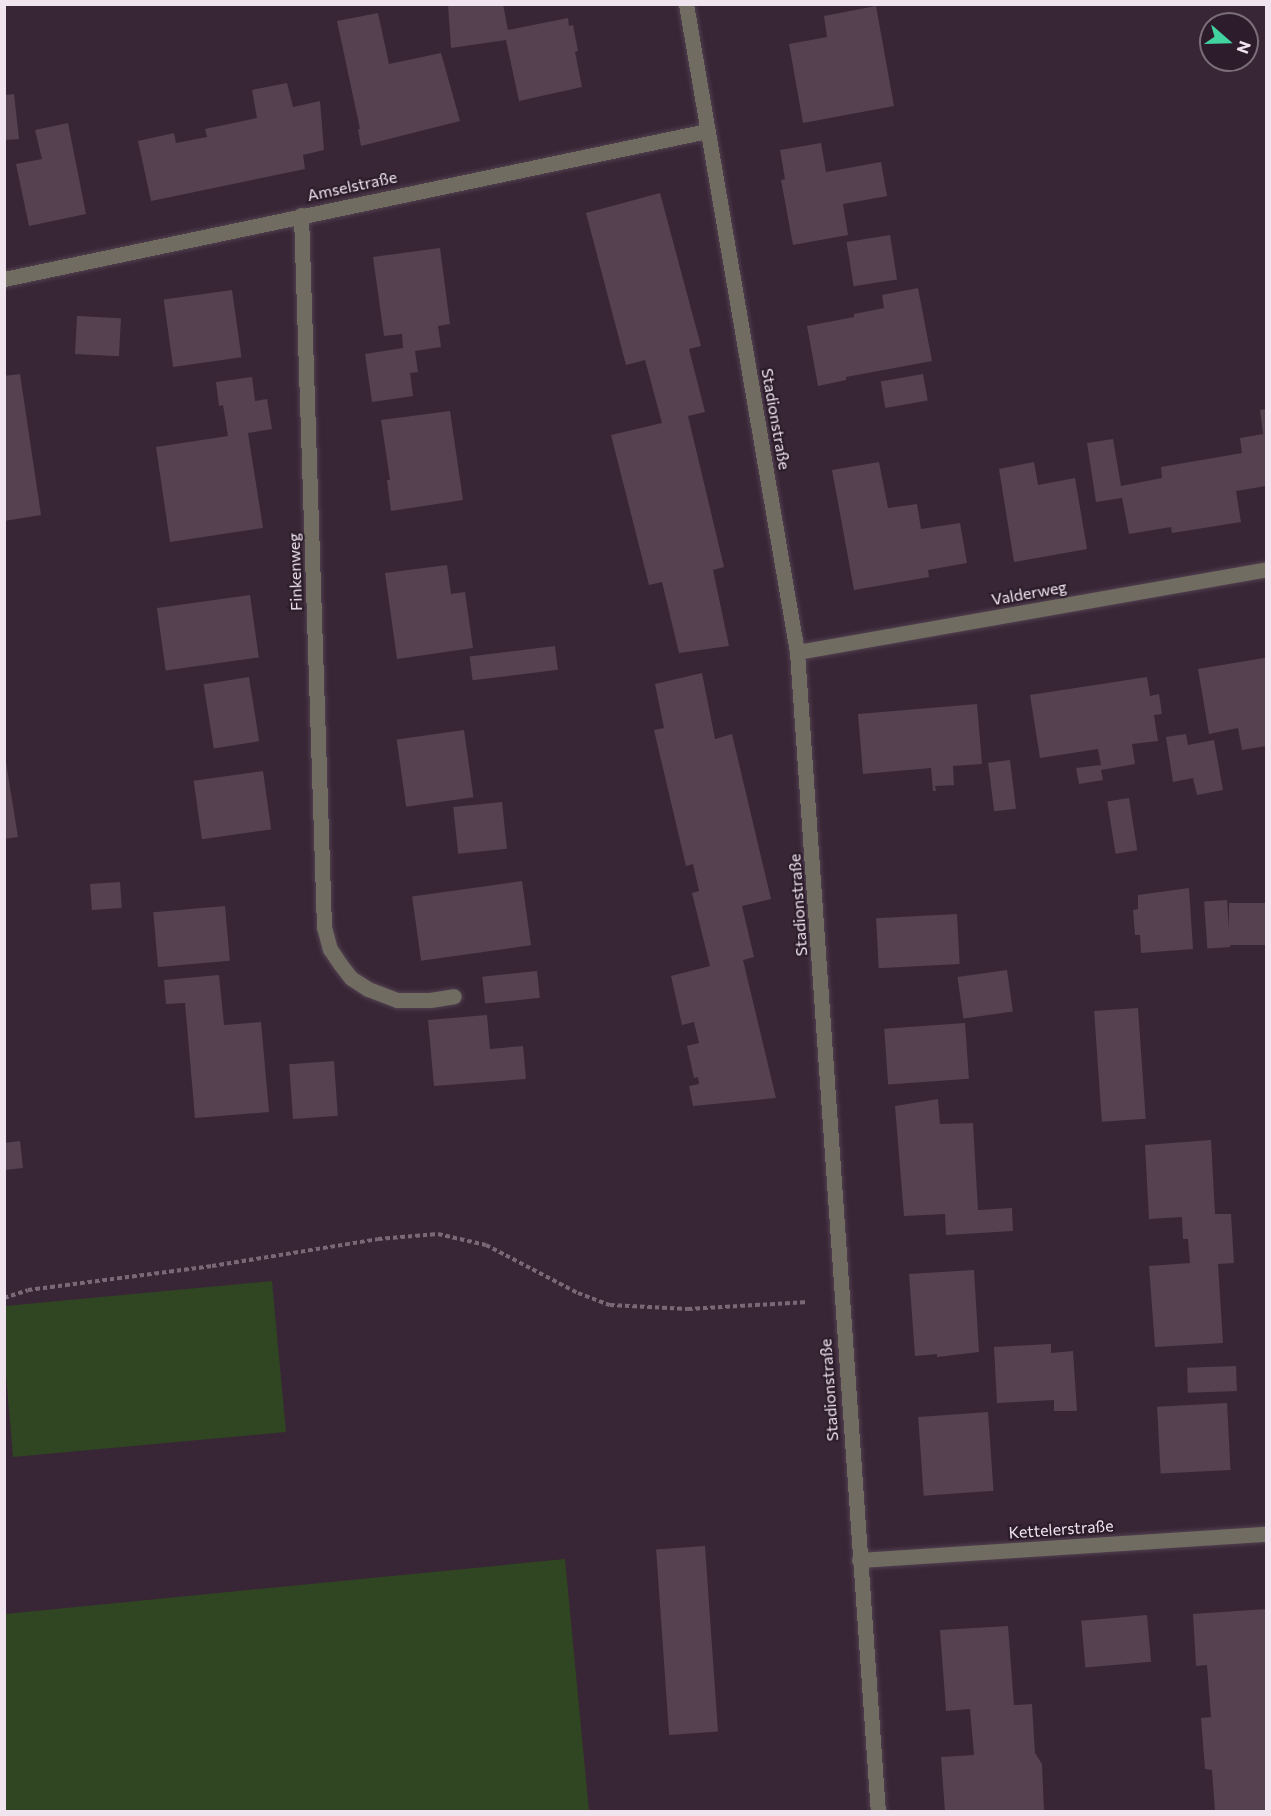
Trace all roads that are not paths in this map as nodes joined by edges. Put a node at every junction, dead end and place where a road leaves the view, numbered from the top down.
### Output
1 (686, 4) edge
2 (707, 131) junction
3 (301, 215) junction
4 (4, 279) edge
5 (1266, 569) edge
6 (797, 652) junction
7 (454, 996) dead end
8 (1266, 1534) edge
9 (859, 1560) junction
10 (878, 1812) edge

1 - 2 street, Stadionstraße
2 - 3 street, Amselstraße
2 - 6 street, Stadionstraße
3 - 4 street, Amselstraße
3 - 7 street, Finkenweg
5 - 6 street, Valderweg
6 - 9 street, Stadionstraße
8 - 9 street, Kettelerstraße
9 - 10 street, Stadionstraße

